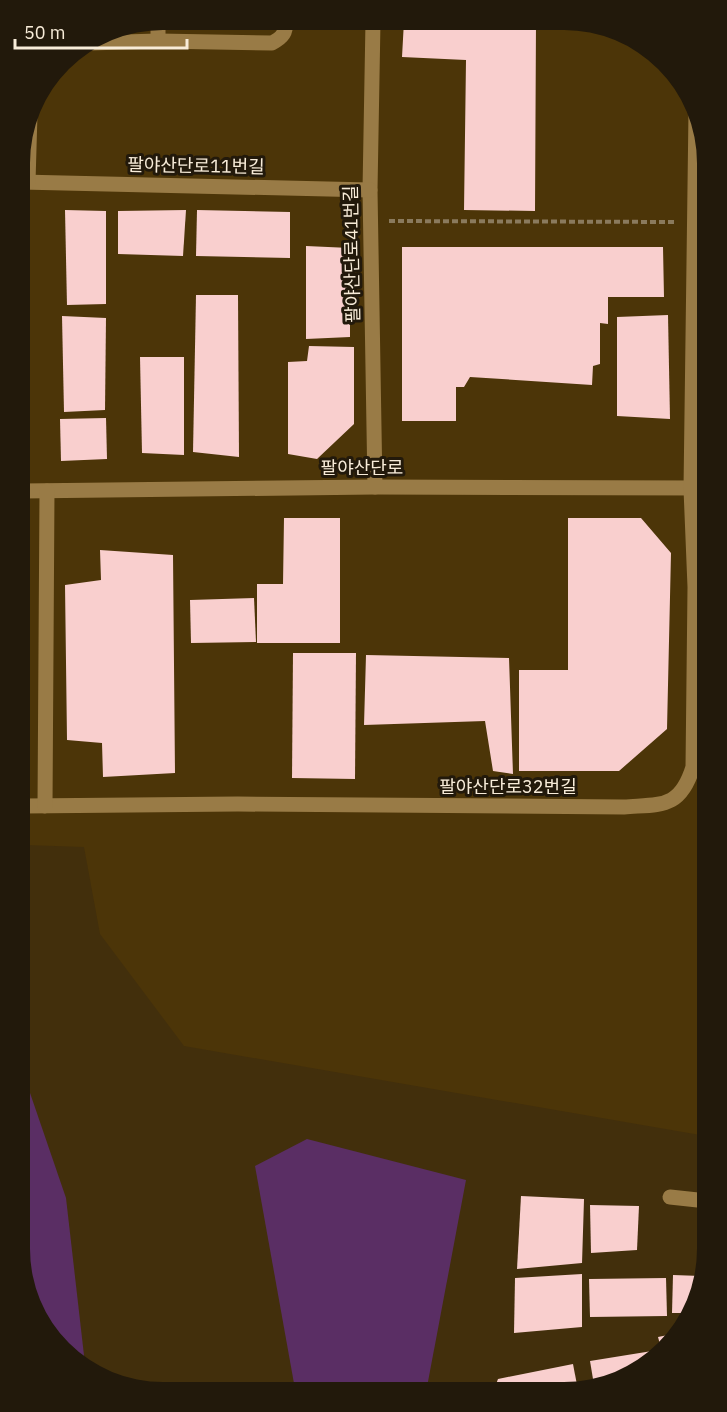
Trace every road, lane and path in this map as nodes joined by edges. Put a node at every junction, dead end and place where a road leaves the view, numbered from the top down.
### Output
1 (158, 30) edge
2 (286, 30) edge
3 (374, 30) edge
4 (158, 41) junction
5 (107, 42) edge
6 (696, 145) edge
7 (30, 182) edge
8 (370, 190) junction
9 (371, 221) junction
10 (695, 222) junction
11 (375, 487) junction
12 (697, 488) edge
13 (30, 491) edge
14 (47, 491) junction
15 (30, 806) edge
16 (45, 806) junction
17 (669, 1197) dead end
18 (697, 1200) edge

1 - 4 street
2 - 4 street
3 - 8 street, 팔야산단로41번길
4 - 5 street
6 - 10 street
7 - 8 street, 팔야산단로11번길
8 - 9 street, 팔야산단로41번길
9 - 10 path
9 - 11 street, 팔야산단로41번길
10 - 12 street
11 - 12 street, 팔야산단로
11 - 14 street, 팔야산단로
12 - 16 street, 팔야산단로32번길
13 - 14 street, 팔야산단로
14 - 16 street
15 - 16 street, 팔야산단로32번길
17 - 18 street

